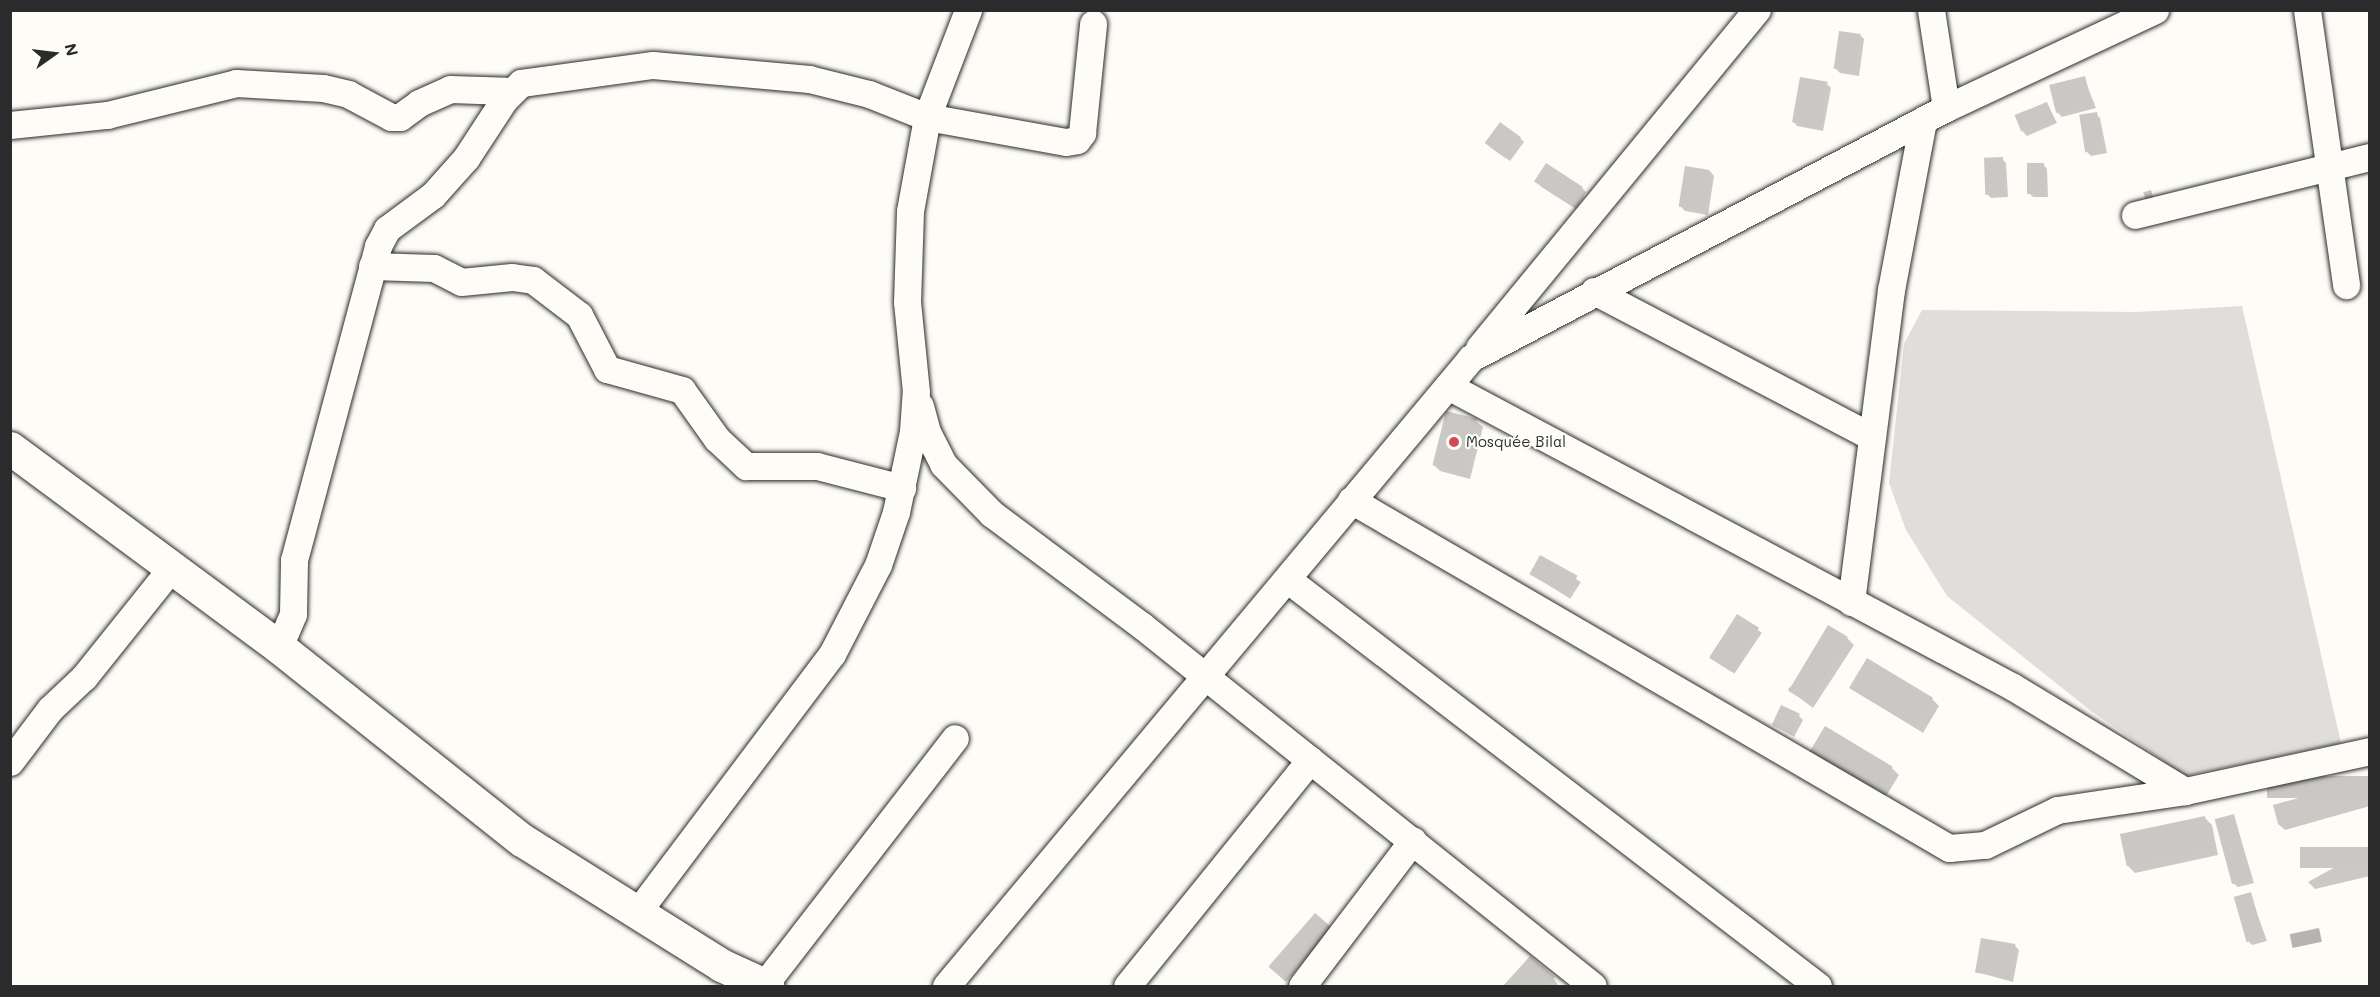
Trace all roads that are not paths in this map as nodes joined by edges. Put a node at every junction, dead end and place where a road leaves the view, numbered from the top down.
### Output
1 (968, 10) edge
2 (1757, 10) edge
3 (1931, 10) edge
4 (2155, 10) edge
5 (2307, 10) edge
6 (1093, 24) dead end
7 (511, 91) junction
8 (1934, 114) junction
9 (927, 117) junction
10 (10, 125) edge
11 (2370, 157) edge
12 (2329, 165) junction
13 (2135, 215) dead end
14 (372, 266) junction
15 (2346, 285) dead end
16 (1594, 291) junction
17 (1471, 358) junction
18 (1448, 386) junction
19 (916, 392) junction
20 (1870, 436) junction
21 (10, 448) edge
22 (902, 488) junction
23 (1351, 500) junction
24 (174, 566) junction
25 (1287, 579) junction
26 (1851, 602) junction
27 (279, 646) junction
28 (1203, 676) junction
29 (955, 738) dead end
30 (2370, 751) edge
31 (1310, 760) junction
32 (10, 762) edge
33 (2185, 791) junction
34 (1413, 840) junction
35 (639, 910) junction
36 (766, 986) edge
37 (946, 987) edge
38 (1127, 987) edge
39 (1302, 987) edge
40 (1593, 987) edge
41 (1818, 987) edge

1 - 9 street
2 - 17 street
3 - 8 street
4 - 8 street
5 - 12 street
6 - 9 street
7 - 9 street
7 - 10 street
7 - 14 street
8 - 16 street
8 - 20 street
9 - 19 street
11 - 12 street
12 - 13 street
12 - 15 street
14 - 22 street
14 - 27 street
16 - 17 street
16 - 20 street
17 - 18 street
18 - 23 street
18 - 26 street
19 - 22 street
19 - 28 street
20 - 26 street
21 - 24 main road
22 - 35 street
23 - 25 street
23 - 33 street
24 - 27 main road
24 - 32 street
25 - 28 street
25 - 41 street
26 - 33 street
27 - 35 main road
28 - 31 street
28 - 37 street
29 - 36 street
30 - 33 street
31 - 34 street
31 - 38 street
34 - 39 street
34 - 40 street
35 - 36 main road

